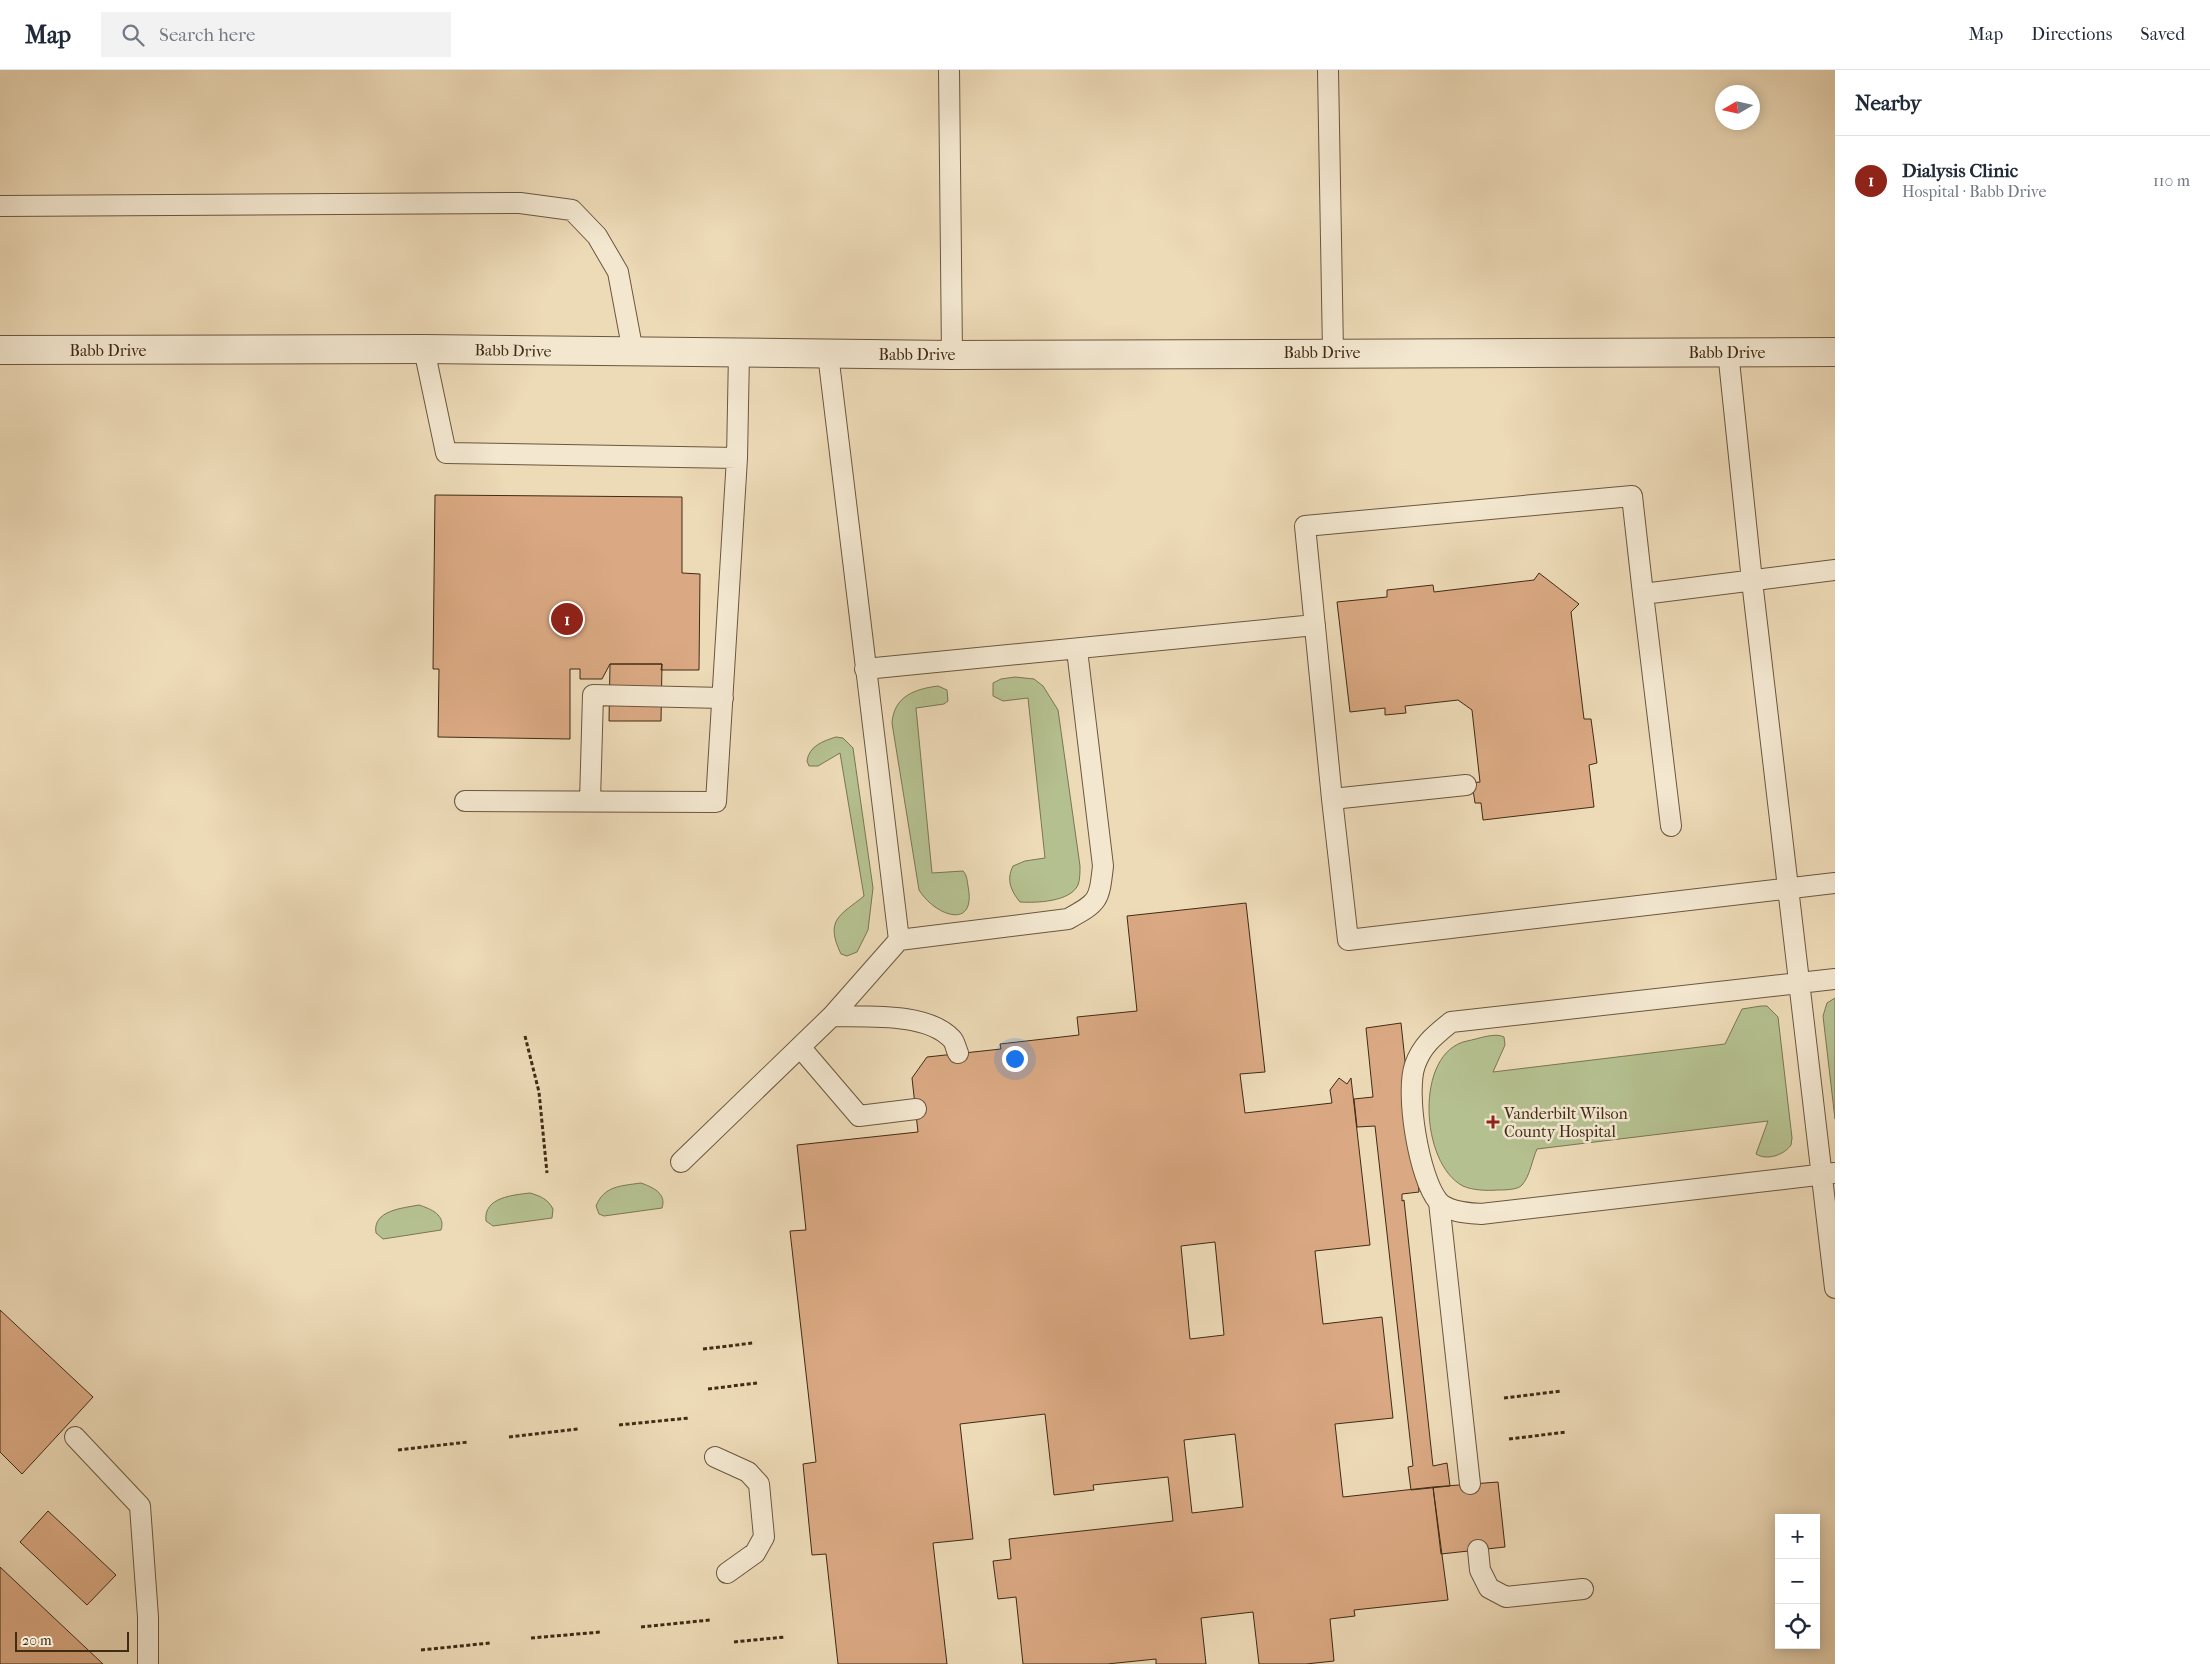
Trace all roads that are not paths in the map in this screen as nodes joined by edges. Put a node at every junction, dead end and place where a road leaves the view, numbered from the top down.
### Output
1 (949, 70) edge
2 (1328, 70) edge
3 (0, 206) edge
4 (424, 349) junction
5 (0, 350) edge
6 (1728, 351) junction
7 (633, 352) junction
8 (1333, 352) junction
9 (1835, 352) edge
10 (740, 353) junction
11 (828, 354) junction
12 (952, 355) junction
13 (737, 458) junction
14 (1835, 570) edge
15 (1752, 581) junction
16 (1644, 594) junction
17 (1315, 625) junction
18 (1077, 650) junction
19 (866, 669) junction
20 (723, 698) junction
21 (1466, 785) dead end
22 (1332, 799) junction
23 (465, 801) dead end
24 (590, 801) junction
25 (1670, 826) dead end
26 (1835, 883) edge
27 (1788, 887) junction
28 (899, 940) junction
29 (1835, 979) edge
30 (1799, 983) junction
31 (832, 1016) junction
32 (800, 1048) junction
33 (958, 1054) dead end
34 (916, 1109) dead end
35 (681, 1162) dead end
36 (1828, 1174) edge
37 (1439, 1202) junction
38 (1835, 1288) edge
39 (75, 1437) dead end
40 (715, 1457) dead end
41 (1470, 1484) dead end
42 (1478, 1550) dead end
43 (727, 1573) dead end
44 (1584, 1589) dead end
45 (148, 1664) edge

1 - 12 lane
2 - 8 lane
3 - 7 lane
4 - 5 street, Babb Drive
4 - 7 street, Babb Drive
4 - 13 lane
6 - 8 street, Babb Drive
6 - 9 street, Babb Drive
6 - 15 lane
7 - 10 street, Babb Drive
8 - 12 street, Babb Drive
10 - 11 street, Babb Drive
10 - 13 lane
11 - 12 street, Babb Drive
11 - 19 lane
13 - 20 lane
14 - 15 lane
15 - 16 lane
15 - 27 lane
16 - 17 lane
16 - 25 lane
17 - 18 lane
17 - 22 lane
18 - 19 lane
18 - 28 lane
19 - 28 lane
20 - 24 lane
20 - 24 lane
21 - 22 lane
22 - 27 lane
23 - 24 lane
26 - 27 lane
27 - 30 lane
28 - 31 lane
29 - 30 lane
30 - 36 lane
30 - 37 lane
31 - 32 lane
31 - 33 lane
32 - 34 lane
32 - 35 lane
36 - 37 lane
36 - 38 lane
37 - 41 lane
39 - 45 lane
40 - 43 lane
42 - 44 lane

